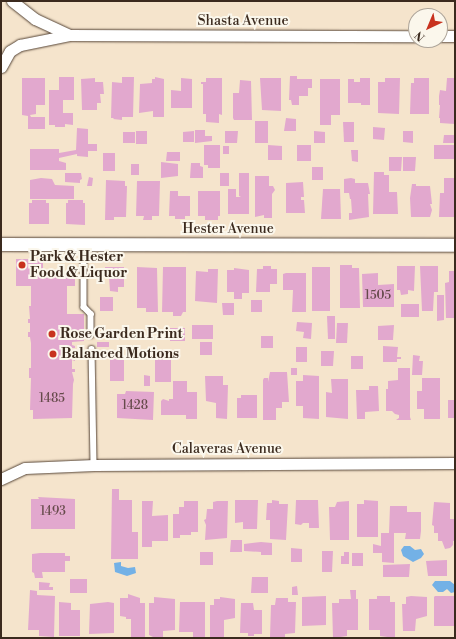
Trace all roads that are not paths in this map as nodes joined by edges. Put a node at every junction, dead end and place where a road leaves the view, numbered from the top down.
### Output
1 (12, 1) edge
2 (69, 35) junction
3 (408, 36) edge
4 (1, 67) edge
5 (1, 244) edge
6 (84, 245) junction
7 (455, 245) edge
8 (91, 335) dead end
9 (92, 349) dead end
10 (455, 463) edge
11 (94, 465) junction
12 (1, 479) edge

1 - 2 street, Shasta Avenue
2 - 3 street, Shasta Avenue
2 - 4 street, Shasta Avenue
5 - 6 street, Hester Avenue
6 - 7 street, Hester Avenue
6 - 8 lane
9 - 11 lane
10 - 11 street, Calaveras Avenue
11 - 12 street, Calaveras Avenue

